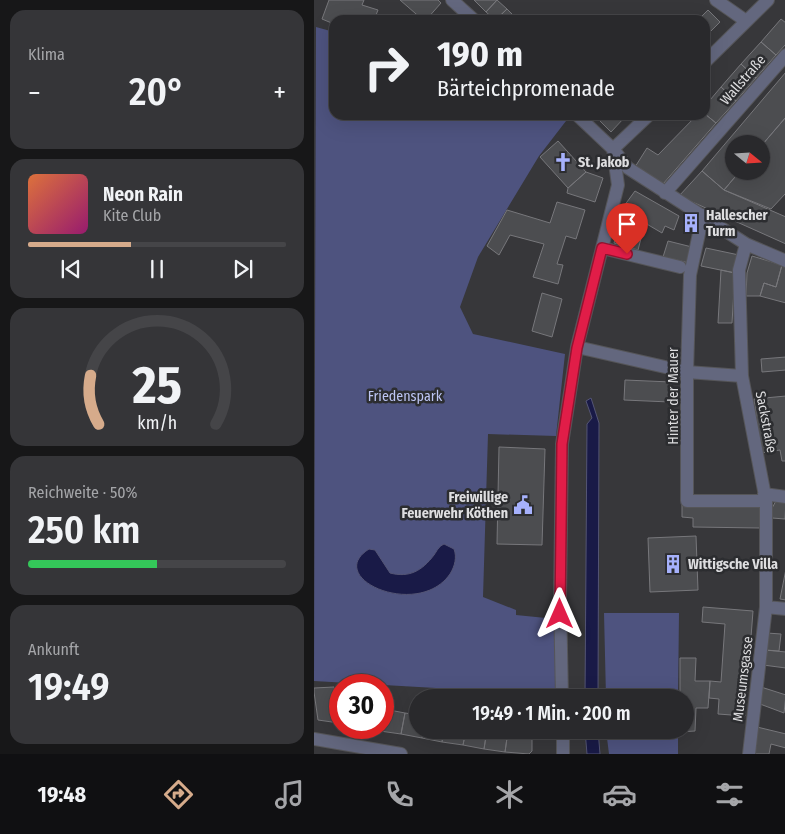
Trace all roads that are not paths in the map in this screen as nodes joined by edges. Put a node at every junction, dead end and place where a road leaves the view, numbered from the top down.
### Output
1 (452, 0) edge
2 (716, 0) edge
3 (768, 0) edge
4 (468, 15) edge
5 (746, 21) junction
6 (785, 55) edge
7 (710, 57) edge
8 (582, 120) edge
9 (644, 120) edge
10 (613, 149) junction
11 (665, 193) junction
12 (703, 214) junction
13 (746, 244) junction
14 (602, 248) junction
15 (785, 261) edge
16 (685, 271) junction
17 (577, 348) junction
18 (687, 372) junction
19 (742, 376) junction
20 (785, 497) edge
21 (765, 498) junction
22 (766, 607) junction
23 (785, 609) edge
24 (562, 689) edge
25 (314, 739) edge
26 (563, 739) edge
27 (401, 754) edge
28 (563, 754) edge
29 (749, 754) edge

1 - 4 street
2 - 5 street
3 - 5 street
5 - 7 street
6 - 11 street, Wallstraße
8 - 10 street
9 - 10 street
10 - 11 street
10 - 14 street
11 - 12 street
12 - 13 street
12 - 16 street, Hinter der Mauer
13 - 15 street
13 - 19 street, Sackstraße
14 - 16 street
14 - 17 street
16 - 18 street, Hinter der Mauer
17 - 18 street
17 - 24 street
18 - 19 street
18 - 21 street, Hinter der Mauer
19 - 21 street, Sackstraße
20 - 21 street
21 - 22 street, Sackstraße
22 - 23 street
22 - 29 street, Museumsgasse
25 - 27 street
26 - 28 street

